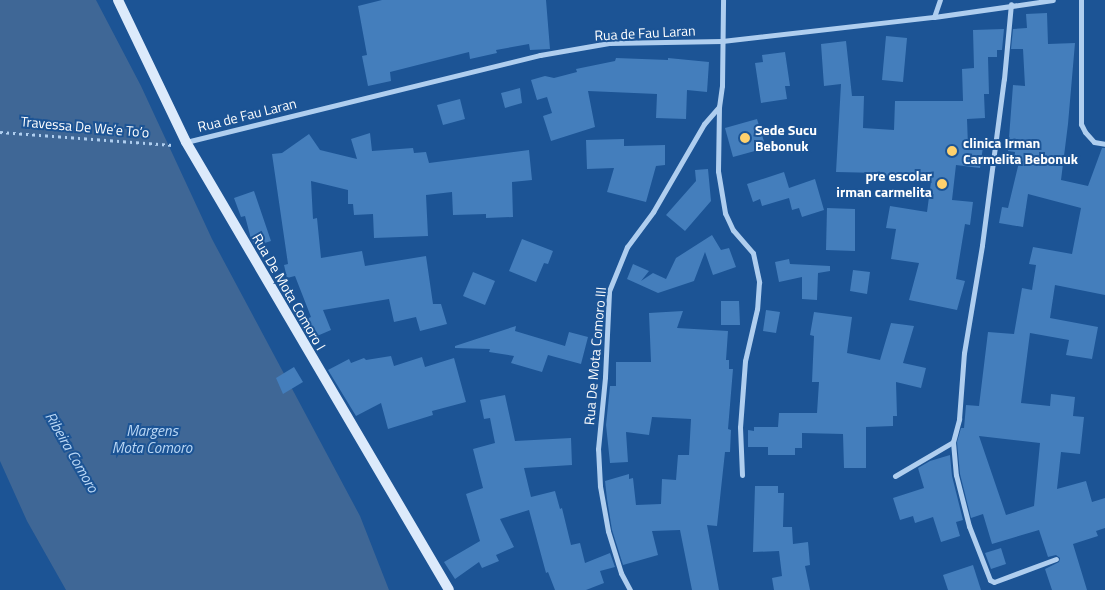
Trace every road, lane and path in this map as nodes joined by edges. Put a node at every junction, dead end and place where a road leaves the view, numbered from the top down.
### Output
1 (118, 0) edge
2 (723, 0) edge
3 (940, 0) edge
4 (1053, 0) edge
5 (1081, 0) edge
6 (1011, 4) junction
7 (934, 17) junction
8 (722, 41) junction
9 (719, 107) junction
10 (0, 132) edge
11 (186, 142) junction
12 (1105, 144) edge
13 (169, 146) dead end
14 (953, 442) junction
15 (742, 475) dead end
16 (895, 476) dead end
17 (1056, 559) dead end
18 (449, 590) edge
19 (630, 590) edge

1 - 11 street, Rua De Mota Comoro I
2 - 8 street
3 - 7 street
4 - 6 street, Rua de Fau Laran
5 - 12 street
6 - 7 street, Rua de Fau Laran
6 - 14 street
7 - 8 street, Rua de Fau Laran
8 - 9 street
8 - 11 street, Rua de Fau Laran
9 - 15 street
9 - 19 street, Rua De Mota Comoro III
10 - 13 path, Travessa De We’e To’o
11 - 18 street, Rua De Mota Comoro I
14 - 16 street
14 - 17 street

